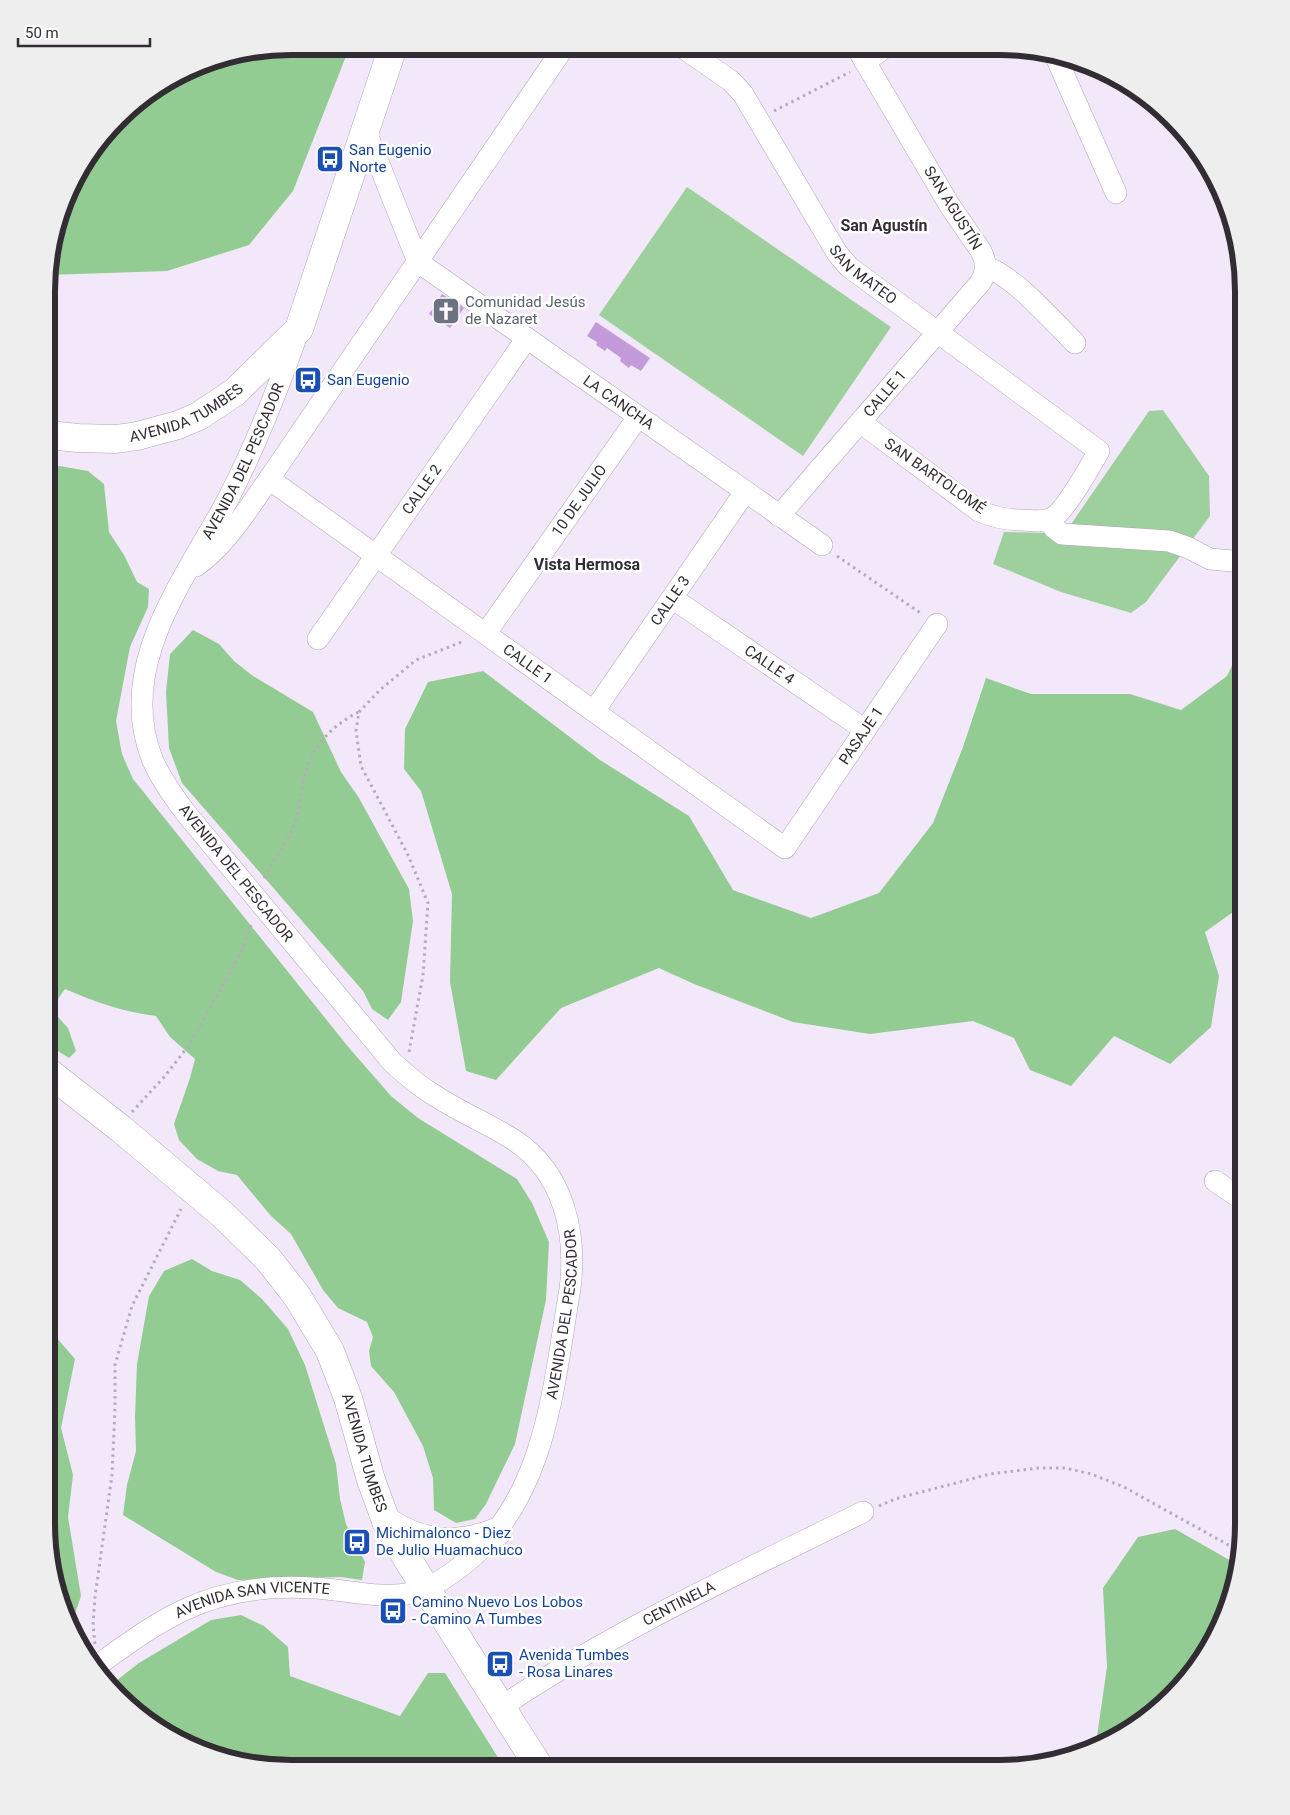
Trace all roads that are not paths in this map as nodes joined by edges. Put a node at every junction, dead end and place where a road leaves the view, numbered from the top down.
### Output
1 (390, 55) edge
2 (559, 55) edge
3 (693, 55) edge
4 (861, 55) edge
5 (1058, 63) edge
6 (365, 129) junction
7 (1116, 193) dead end
8 (418, 262) junction
9 (986, 266) junction
10 (299, 329) junction
11 (938, 334) junction
12 (526, 338) junction
13 (1075, 343) dead end
14 (638, 417) junction
15 (860, 422) junction
16 (55, 435) edge
17 (269, 479) junction
18 (746, 492) junction
19 (779, 516) junction
20 (1048, 520) junction
21 (822, 545) road end
22 (376, 555) junction
23 (1235, 561) edge
24 (186, 574) junction
25 (672, 598) junction
26 (937, 624) road end
27 (486, 633) junction
28 (318, 639) dead end
29 (594, 711) junction
30 (865, 730) junction
31 (785, 848) joint
32 (55, 1077) edge
33 (1215, 1181) dead end
34 (1235, 1195) edge
35 (308, 1314) junction
36 (863, 1512) road end
37 (386, 1521) junction
38 (497, 1532) junction
39 (419, 1591) junction
40 (101, 1663) edge
41 (501, 1707) junction
42 (513, 1760) edge
43 (534, 1760) edge

1 - 6 main road, AVENIDA DEL PESCADOR
2 - 8 street
3 - 11 street, SAN MATEO
4 - 9 street, SAN AGUSTÍN
5 - 7 street
6 - 8 street
6 - 10 main road, AVENIDA DEL PESCADOR
8 - 12 street, LA CANCHA
8 - 17 street
9 - 11 street, CALLE 1
9 - 13 street, SAN AGUSTÍN
10 - 16 main road, AVENIDA TUMBES
10 - 24 street, AVENIDA DEL PESCADOR
11 - 15 street, CALLE 1
11 - 20 street, SAN MATEO
12 - 14 street, LA CANCHA
12 - 22 street, CALLE 2
14 - 18 street, LA CANCHA
14 - 27 street, 10 DE JULIO
15 - 19 street, CALLE 1
15 - 20 street, SAN BARTOLOMÉ
17 - 22 street, CALLE 1
17 - 24 street
18 - 19 street, LA CANCHA
18 - 25 street, CALLE 3
19 - 21 street, LA CANCHA
20 - 23 street
22 - 27 street, CALLE 1
22 - 28 street, CALLE 2
24 - 38 street, AVENIDA DEL PESCADOR
25 - 29 street, CALLE 3
25 - 30 street, CALLE 4
26 - 30 street, PASAJE 1
27 - 29 street, CALLE 1
29 - 31 street, CALLE 1
30 - 31 street, PASAJE 1
32 - 35 main road, AVENIDA TUMBES
33 - 34 street
35 - 37 main road, AVENIDA TUMBES
35 - 39 main road, AVENIDA TUMBES
36 - 41 street, CENTINELA
37 - 38 main road
37 - 39 main road, AVENIDA TUMBES
38 - 39 street, AVENIDA DEL PESCADOR
39 - 40 street, AVENIDA SAN VICENTE
39 - 41 main road, AVENIDA TUMBES
39 - 42 main road, AVENIDA TUMBES
41 - 43 main road, AVENIDA TUMBES

